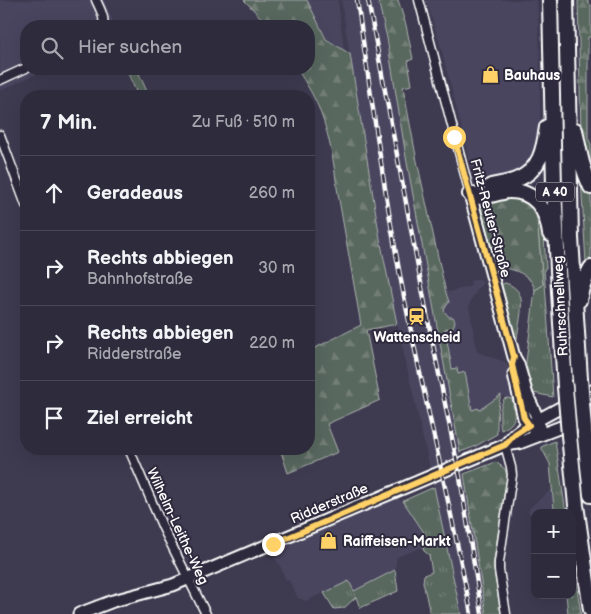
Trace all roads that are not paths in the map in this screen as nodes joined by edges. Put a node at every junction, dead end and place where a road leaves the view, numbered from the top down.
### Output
1 (96, 0) edge
2 (419, 0) edge
3 (550, 0) edge
4 (566, 0) edge
5 (104, 20) edge
6 (20, 71) edge
7 (0, 80) edge
8 (567, 84) junction
9 (552, 93) junction
10 (0, 135) edge
11 (591, 187) edge
12 (20, 189) edge
13 (470, 194) junction
14 (591, 268) edge
15 (559, 292) junction
16 (576, 315) junction
17 (591, 391) edge
18 (591, 411) edge
19 (533, 422) junction
20 (540, 435) junction
21 (505, 445) junction
22 (132, 455) edge
23 (591, 495) edge
24 (189, 579) junction
25 (591, 610) edge
26 (79, 614) edge
27 (206, 614) edge
28 (506, 614) edge

1 - 5 street
2 - 13 street, Fritz-Reuter-Straße
3 - 9 highway, Ruhrschnellweg / A 40
4 - 8 highway, Ruhrschnellweg / A 40
6 - 7 street
8 - 11 highway
8 - 16 highway, Ruhrschnellweg / A 40
9 - 13 highway
9 - 15 highway, Ruhrschnellweg / A 40
10 - 12 street
13 - 15 highway
13 - 19 street, Fritz-Reuter-Straße
14 - 16 highway
15 - 25 highway, Ruhrschnellweg / A 40, bridge
16 - 23 highway, Ruhrschnellweg / A 40, bridge
17 - 19 street
18 - 20 street
19 - 20 street, Fritz-Reuter-Straße
19 - 21 street
20 - 21 street
21 - 24 street, Ridderstraße
21 - 28 street
22 - 24 street, Wilhelm-Leithe-Weg
24 - 26 street, Ridderstraße
24 - 27 street, Wilhelm-Leithe-Weg

